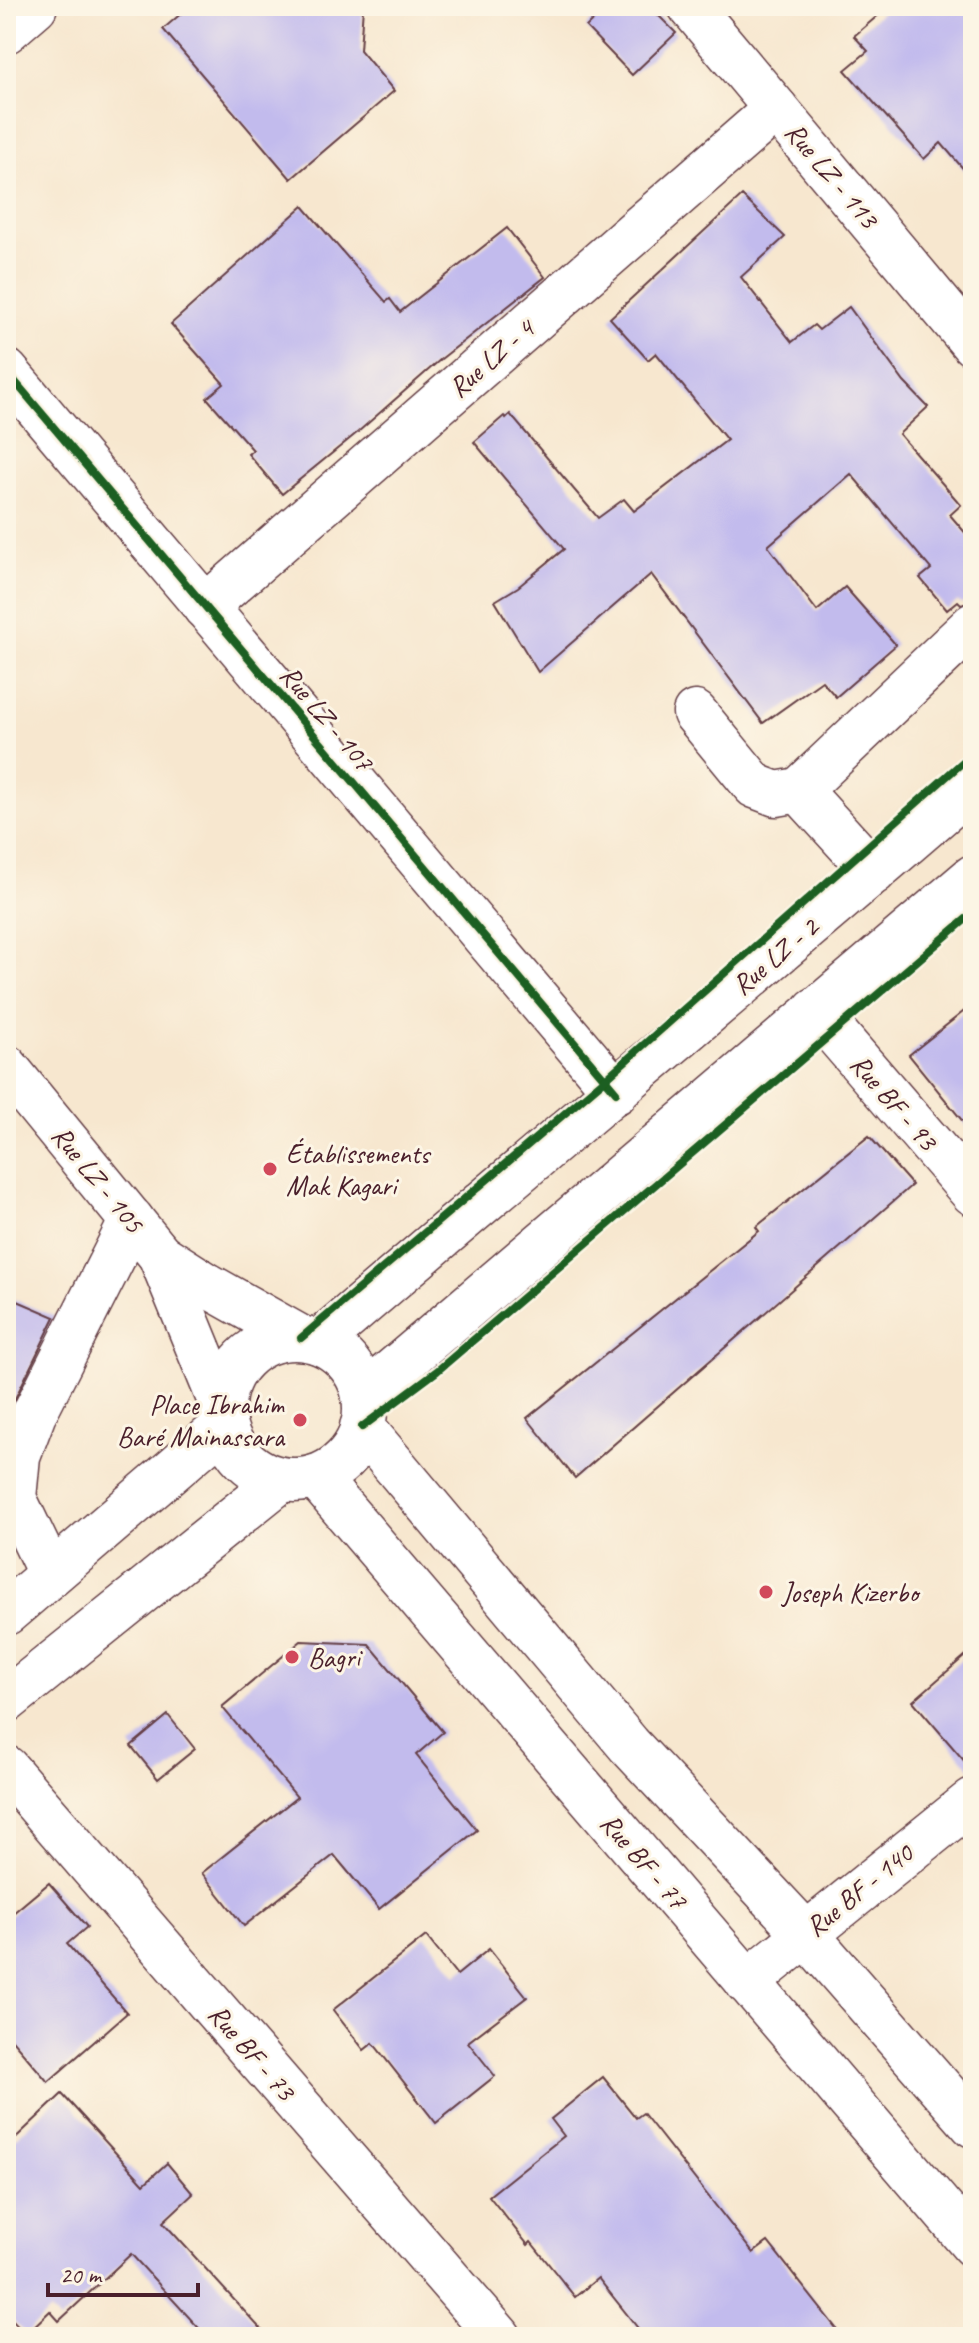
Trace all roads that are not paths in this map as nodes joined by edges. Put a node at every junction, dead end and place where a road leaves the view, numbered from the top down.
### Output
1 (35, 6) edge
2 (690, 6) edge
3 (6, 31) edge
4 (776, 109) junction
5 (973, 344) edge
6 (6, 371) edge
7 (205, 607) junction
8 (973, 625) edge
9 (695, 713) dead end
10 (973, 786) edge
11 (799, 790) junction
12 (874, 872) junction
13 (973, 877) edge
14 (815, 1010) junction
15 (6, 1067) edge
16 (616, 1092) junction
17 (973, 1193) edge
18 (132, 1220) junction
19 (160, 1255) junction
20 (310, 1340) junction
21 (363, 1411) junction
22 (223, 1416) junction
23 (298, 1479) junction
24 (50, 1573) junction
25 (9, 1604) edge
26 (6, 1701) edge
27 (6, 1768) edge
28 (973, 1800) edge
29 (805, 1933) junction
30 (747, 1982) junction
31 (973, 2125) edge
32 (973, 2245) edge
33 (499, 2337) edge

1 - 3 main road
2 - 4 main road, Rue LZ - 113
4 - 5 main road, Rue LZ - 113
4 - 7 main road, Rue LZ - 4
6 - 7 main road, Rue LZ - 107
7 - 16 main road, Rue LZ - 107
8 - 11 main road
9 - 11 main road
10 - 12 main road, Rue LZ - 2
11 - 12 main road
12 - 16 main road, Rue LZ - 2
13 - 14 main road
14 - 17 main road, Rue BF - 93
14 - 21 main road
15 - 18 main road, Rue LZ - 105
16 - 20 main road, Rue LZ - 2
18 - 19 main road, Rue LZ - 105
18 - 24 main road
19 - 20 main road, Rue LZ - 105
19 - 22 main road, Rue LZ - 105
20 - 21 main road
20 - 22 main road
21 - 23 main road
21 - 29 main road
22 - 23 main road
22 - 24 main road
23 - 26 main road
23 - 30 main road, Rue BF - 77
24 - 25 main road
27 - 33 main road, Rue BF - 73
28 - 29 main road, Rue BF - 140
29 - 30 main road, Rue BF - 140
29 - 31 main road
30 - 32 main road, Rue BF - 77

